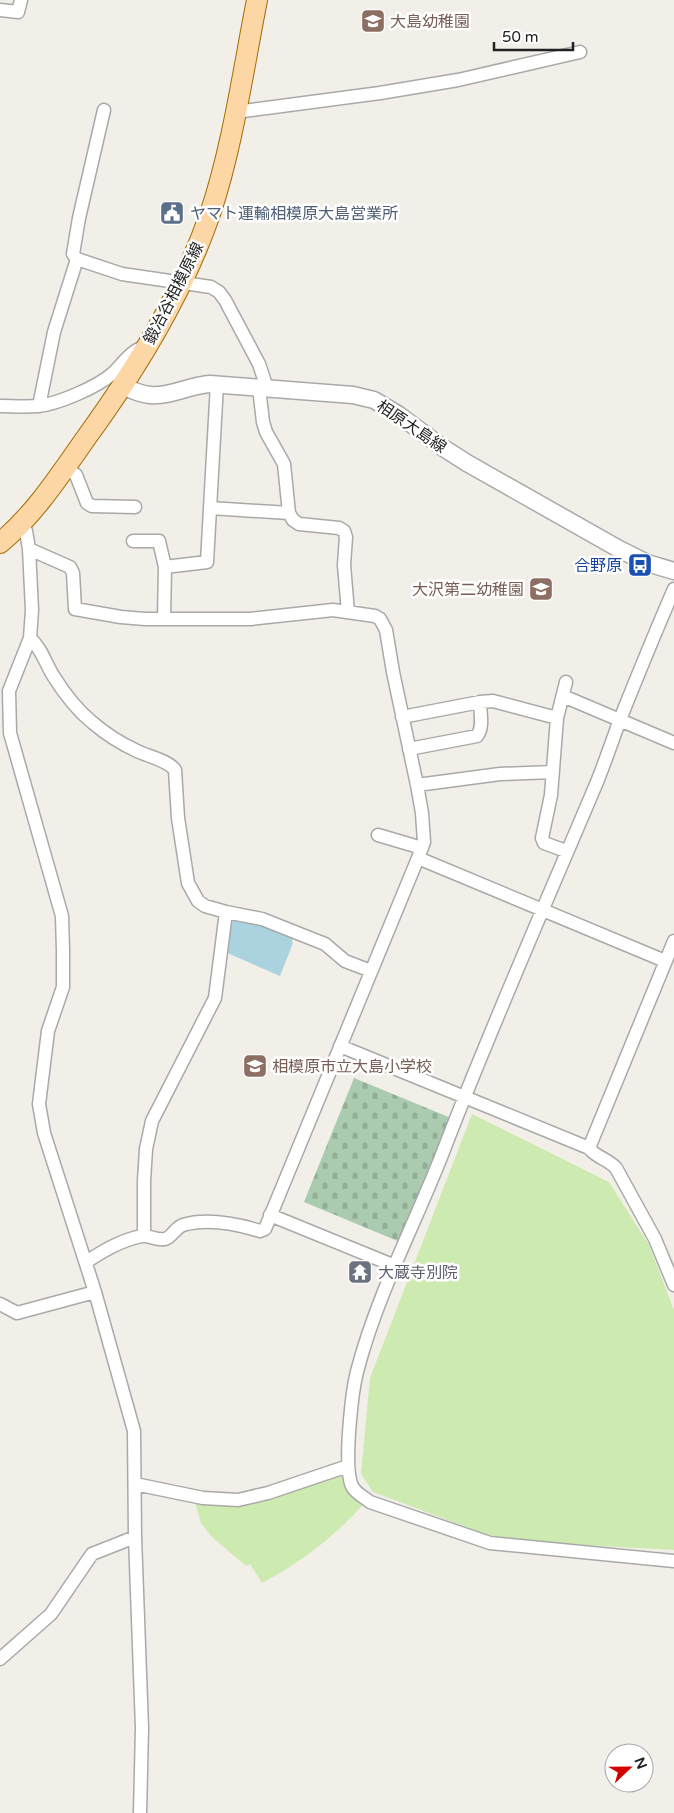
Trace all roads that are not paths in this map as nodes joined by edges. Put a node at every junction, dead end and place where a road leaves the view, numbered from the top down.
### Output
1 (21, 0) edge
2 (257, 0) edge
3 (0, 10) edge
4 (580, 52) dead end
5 (104, 110) dead end
6 (236, 112) junction
7 (77, 259) junction
8 (181, 283) junction
9 (146, 346) junction
10 (217, 384) junction
11 (123, 386) junction
12 (263, 388) junction
13 (0, 406) edge
14 (39, 406) junction
15 (66, 468) junction
16 (135, 506) dead end
17 (210, 508) junction
18 (290, 513) junction
19 (22, 522) junction
20 (133, 541) dead end
21 (0, 543) edge
22 (29, 549) junction
23 (165, 568) junction
24 (674, 571) edge
25 (674, 589) edge
26 (348, 612) junction
27 (164, 618) junction
28 (30, 638) junction
29 (566, 682) dead end
30 (563, 696) junction
31 (480, 702) junction
32 (402, 716) junction
33 (557, 718) junction
34 (620, 721) junction
35 (674, 743) edge
36 (409, 749) junction
37 (553, 772) junction
38 (417, 785) junction
39 (378, 835) dead end
40 (566, 852) junction
41 (420, 853) junction
42 (542, 911) junction
43 (226, 912) junction
44 (674, 941) edge
45 (665, 961) junction
46 (371, 971) junction
47 (340, 1046) junction
48 (464, 1097) junction
49 (589, 1148) junction
50 (270, 1214) junction
51 (144, 1235) junction
52 (86, 1262) junction
53 (395, 1266) junction
54 (674, 1286) edge
55 (95, 1292) junction
56 (0, 1304) edge
57 (348, 1466) junction
58 (135, 1484) junction
59 (135, 1537) junction
60 (674, 1561) edge
61 (0, 1659) edge
62 (140, 1813) edge

1 - 3 street
2 - 6 main road, 鍛冶谷相模原線
4 - 6 street
5 - 7 street
6 - 8 main road, 鍛冶谷相模原線
7 - 8 street
7 - 14 street
8 - 9 main road, 鍛冶谷相模原線
8 - 12 street
9 - 11 main road, 鍛冶谷相模原線
9 - 14 street
10 - 11 street, 相原大島線
10 - 12 street, 相原大島線
10 - 17 street
11 - 15 main road, 鍛冶谷相模原線
12 - 18 street
12 - 24 street, 相原大島線
13 - 14 street
15 - 16 street
15 - 19 main road, 鍛冶谷相模原線
17 - 18 street
17 - 23 street
18 - 26 street
19 - 21 main road, 鍛冶谷相模原線
19 - 22 street
20 - 23 street
22 - 27 street
22 - 28 street
23 - 27 street
25 - 34 street
26 - 27 street
26 - 32 street
28 - 43 street
28 - 52 street
29 - 30 street
30 - 33 street
30 - 34 street
31 - 32 street
31 - 33 street
31 - 36 street
32 - 36 street
33 - 37 street
34 - 35 street
34 - 40 street
36 - 38 street
37 - 38 street
37 - 40 street
38 - 41 street
39 - 41 street
40 - 42 street
41 - 42 street
41 - 46 street
42 - 45 street
42 - 48 street
43 - 46 street
43 - 51 street
44 - 45 street
45 - 49 street
46 - 47 street
47 - 48 street
47 - 50 street
48 - 49 street
48 - 53 street
49 - 54 street
50 - 51 street
50 - 53 street
51 - 52 street
52 - 55 street
53 - 57 street
55 - 56 street
55 - 58 street
57 - 58 street
57 - 60 street
58 - 59 street
59 - 61 street
59 - 62 street

